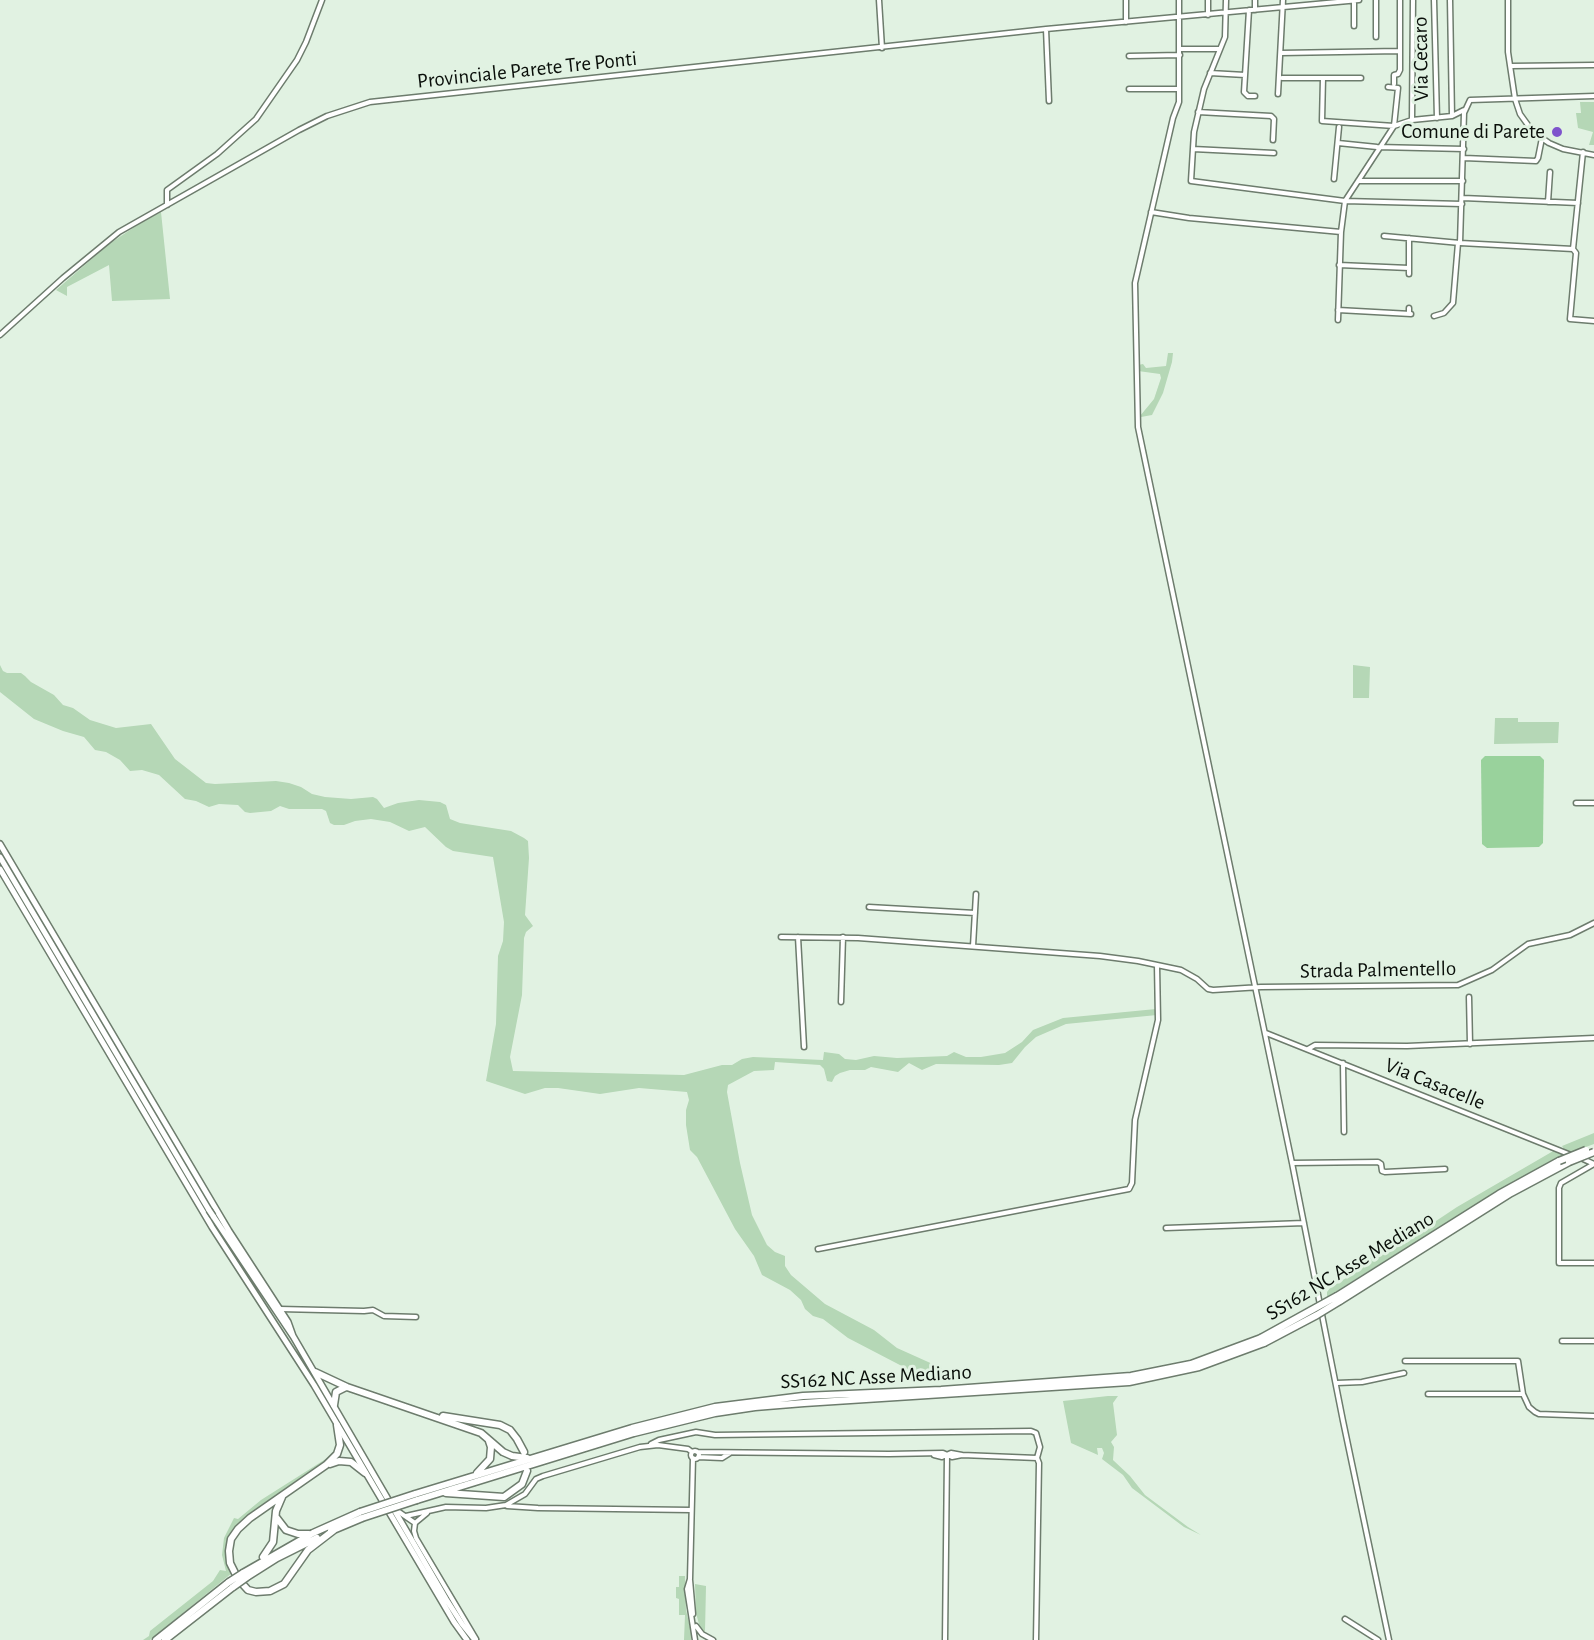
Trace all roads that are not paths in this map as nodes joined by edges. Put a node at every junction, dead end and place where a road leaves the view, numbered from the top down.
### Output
1 (322, 0) edge
2 (879, 0) edge
3 (1126, 0) edge
4 (1179, 0) edge
5 (1208, 0) edge
6 (1226, 0) edge
7 (1256, 0) edge
8 (1283, 0) edge
9 (1354, 0) edge
10 (1359, 0) edge
11 (1376, 0) edge
12 (1400, 0) edge
13 (1413, 0) edge
14 (1434, 0) edge
15 (1450, 0) edge
16 (1508, 0) edge
17 (1346, 1) edge
18 (1313, 2) edge
19 (1283, 7) junction
20 (1249, 10) junction
21 (1255, 10) junction
22 (1226, 12) junction
23 (1208, 15) junction
24 (1179, 17) junction
25 (1126, 22) junction
26 (1354, 26) dead end
27 (1046, 30) junction
28 (1376, 37) dead end
29 (882, 48) junction
30 (1220, 49) junction
31 (1180, 50) junction
32 (1400, 51) junction
33 (1281, 53) junction
34 (1180, 55) junction
35 (1129, 56) dead end
36 (1594, 65) edge
37 (1511, 66) junction
38 (1210, 73) junction
39 (1245, 75) junction
40 (1282, 78) dead end
41 (1323, 78) junction
42 (1361, 78) dead end
43 (1394, 84) dead end
44 (1388, 87) dead end
45 (1129, 89) dead end
46 (1179, 89) junction
47 (1278, 94) dead end
48 (1255, 96) dead end
49 (1594, 96) edge
50 (1515, 99) junction
51 (1049, 101) dead end
52 (1465, 110) junction
53 (1198, 112) junction
54 (1452, 116) junction
55 (1437, 118) junction
56 (1412, 120) junction
57 (1394, 126) junction
58 (1340, 127) dead end
59 (1542, 138) junction
60 (1273, 140) dead end
61 (1338, 143) junction
62 (1380, 147) junction
63 (1193, 149) junction
64 (1464, 149) junction
65 (1594, 149) edge
66 (1585, 152) junction
67 (1274, 153) dead end
68 (1594, 155) edge
69 (1464, 158) junction
70 (1550, 172) dead end
71 (1334, 179) dead end
72 (1357, 181) junction
73 (1463, 181) junction
74 (1463, 198) junction
75 (1345, 201) junction
76 (1548, 202) junction
77 (1578, 203) junction
78 (1462, 204) junction
79 (167, 205) junction
80 (1151, 212) junction
81 (1341, 232) junction
82 (1384, 236) dead end
83 (1409, 238) junction
84 (1459, 243) junction
85 (1573, 249) junction
86 (1339, 265) junction
87 (1409, 308) dead end
88 (1338, 310) junction
89 (1434, 316) dead end
90 (1338, 320) dead end
91 (1594, 321) edge
92 (0, 335) edge
93 (1576, 803) dead end
94 (1594, 803) edge
95 (0, 844) edge
96 (0, 857) edge
97 (0, 869) edge
98 (976, 894) dead end
99 (869, 908) dead end
100 (975, 913) junction
101 (1594, 923) edge
102 (781, 937) dead end
103 (798, 937) junction
104 (843, 937) junction
105 (973, 946) junction
106 (1158, 965) junction
107 (1256, 988) junction
108 (1469, 998) dead end
109 (841, 1002) dead end
110 (1265, 1033) junction
111 (1594, 1038) edge
112 (1470, 1044) junction
113 (804, 1047) dead end
114 (1308, 1049) junction
115 (1343, 1063) junction
116 (1344, 1132) dead end
117 (1594, 1147) edge
118 (1594, 1152) edge
119 (1293, 1163) junction
120 (1594, 1164) edge
121 (1445, 1169) dead end
122 (215, 1213) junction
123 (209, 1222) junction
124 (1305, 1223) junction
125 (1166, 1228) dead end
126 (818, 1249) dead end
127 (1594, 1263) edge
128 (1338, 1298) junction
129 (280, 1309) junction
130 (416, 1317) dead end
131 (293, 1336) junction
132 (1562, 1341) dead end
133 (1594, 1341) edge
134 (1405, 1361) dead end
135 (315, 1372) junction
136 (1404, 1373) dead end
137 (1337, 1383) junction
138 (347, 1387) junction
139 (1428, 1394) dead end
140 (1523, 1394) junction
141 (334, 1405) junction
142 (434, 1415) junction
143 (1594, 1416) edge
144 (337, 1425) junction
145 (633, 1431) junction
146 (489, 1440) junction
147 (651, 1444) junction
148 (524, 1452) dead end
149 (695, 1452) junction
150 (730, 1453) junction
151 (947, 1455) junction
152 (530, 1458) junction
153 (695, 1458) junction
154 (1037, 1458) junction
155 (326, 1465) junction
156 (527, 1471) dead end
157 (365, 1473) junction
158 (475, 1476) junction
159 (434, 1494) junction
160 (282, 1496) junction
161 (416, 1497) junction
162 (506, 1505) junction
163 (393, 1508) junction
164 (691, 1510) junction
165 (429, 1512) junction
166 (361, 1515) junction
167 (276, 1516) junction
168 (406, 1516) junction
169 (416, 1523) junction
170 (334, 1530) junction
171 (313, 1533) junction
172 (256, 1564) junction
173 (245, 1575) junction
174 (231, 1585) junction
175 (693, 1619) junction
176 (1345, 1619) dead end
177 (706, 1637) junction
178 (156, 1640) edge
179 (165, 1640) edge
180 (467, 1640) edge
181 (476, 1640) edge
182 (696, 1640) edge
183 (713, 1640) edge
184 (945, 1640) edge
185 (1036, 1640) edge
186 (1378, 1640) edge
187 (1389, 1640) edge

1 - 79 street
2 - 29 street
3 - 25 street
4 - 24 street
5 - 23 street
6 - 22 street
7 - 21 street
8 - 19 street
9 - 10 street, Provinciale Parete Tre Ponti
9 - 17 street, Provinciale Parete Tre Ponti
9 - 26 street
11 - 28 street
12 - 32 street
13 - 56 street
14 - 55 street, Via Cecaro
15 - 54 street
16 - 37 street
17 - 18 street, Provinciale Parete Tre Ponti
18 - 19 street, Provinciale Parete Tre Ponti
19 - 21 street, Provinciale Parete Tre Ponti
19 - 33 street
20 - 21 street, Provinciale Parete Tre Ponti
20 - 22 street, Provinciale Parete Tre Ponti
20 - 39 street
22 - 23 street, Provinciale Parete Tre Ponti
22 - 30 street
23 - 24 street, Provinciale Parete Tre Ponti
24 - 25 street, Provinciale Parete Tre Ponti
24 - 31 street
25 - 27 street, Provinciale Parete Tre Ponti
27 - 29 street, Provinciale Parete Tre Ponti
27 - 51 street
29 - 79 street, Provinciale Parete Tre Ponti
30 - 31 street
30 - 38 street
31 - 34 street
32 - 33 street
32 - 43 street
33 - 47 street
34 - 35 street
34 - 46 street
36 - 37 street
37 - 50 street
38 - 39 street
38 - 53 street
39 - 48 street
40 - 41 street
41 - 42 street
41 - 57 street
44 - 57 street
45 - 46 street
46 - 80 street
49 - 50 street
50 - 52 street
50 - 59 street
52 - 54 street
52 - 64 street
53 - 60 street
53 - 63 street
54 - 55 street
55 - 56 street
56 - 57 street
57 - 62 street
58 - 61 street
59 - 66 street
59 - 69 street
61 - 62 street
61 - 71 street
62 - 64 street
62 - 72 street
63 - 67 street
63 - 75 street
64 - 69 street
65 - 66 street
66 - 68 street
66 - 77 street
69 - 73 street
70 - 76 street
72 - 73 street
72 - 75 street
73 - 74 street
74 - 76 street
74 - 78 street
75 - 78 street
75 - 81 street
76 - 77 street
77 - 85 street
78 - 84 street
79 - 92 street, Provinciale Parete Tre Ponti
80 - 81 street
80 - 107 street
81 - 86 street
82 - 83 street
83 - 84 street
83 - 86 street
84 - 85 street
84 - 89 street
85 - 91 street
86 - 88 street
87 - 88 street
88 - 90 street
93 - 94 street
95 - 122 main road
96 - 122 main road, bridge
97 - 123 main road
98 - 100 street
99 - 100 street
100 - 105 street
101 - 107 street, Strada Palmentello
102 - 103 street, Strada Palmentello
103 - 104 street, Strada Palmentello
103 - 113 street
104 - 105 street, Strada Palmentello
104 - 109 street
105 - 106 street, Strada Palmentello
106 - 107 street, Strada Palmentello
106 - 126 street
107 - 110 street
108 - 112 street
110 - 114 street, Via Casacelle
110 - 119 street
111 - 112 street
112 - 114 street
114 - 115 street, Via Casacelle
115 - 116 street
115 - 120 street, Via Casacelle
117 - 128 highway, SS162 NC Asse Mediano, bridge
118 - 128 highway, SS162 NC Asse Mediano, bridge
119 - 121 street
119 - 124 street
120 - 127 street
122 - 123 main road
122 - 129 main road
122 - 131 main road
123 - 144 main road
124 - 125 street
124 - 137 street
128 - 145 highway, SS162 NC Asse Mediano, bridge
129 - 130 street
129 - 131 main road
131 - 135 main road
132 - 133 street
134 - 140 street
135 - 138 highway
135 - 141 main road
136 - 137 street
137 - 187 street
138 - 141 highway
138 - 142 highway
139 - 140 street
140 - 143 street
141 - 163 main road
142 - 146 highway
142 - 148 highway
144 - 155 highway
144 - 157 main road
145 - 152 highway, SS162 NC Asse Mediano
145 - 159 highway, SS162 NC Asse Mediano
146 - 152 highway
146 - 158 highway
147 - 149 street
147 - 154 street
147 - 162 street
149 - 150 street
149 - 153 street
150 - 151 street
150 - 153 street
151 - 154 street
151 - 184 street
152 - 158 highway, SS162 NC Asse Mediano
153 - 164 street
154 - 185 street
155 - 157 highway
155 - 160 highway
156 - 159 highway
157 - 180 main road
158 - 161 highway, SS162 NC Asse Mediano
159 - 161 highway, SS162 NC Asse Mediano
160 - 167 highway
160 - 170 highway
161 - 166 highway, SS162 NC Asse Mediano, bridge
162 - 164 street
162 - 165 street
163 - 168 street
163 - 181 main road
164 - 175 street
165 - 168 street
165 - 169 street
166 - 170 highway, SS162 NC Asse Mediano
166 - 171 highway, SS162 NC Asse Mediano
167 - 171 highway
167 - 172 highway
168 - 169 street
169 - 181 street
170 - 173 highway, SS162 NC Asse Mediano
171 - 172 highway, SS162 NC Asse Mediano
172 - 173 highway, SS162 NC Asse Mediano
173 - 174 highway, SS162 NC Asse Mediano, bridge
174 - 178 highway, SS162 NC Asse Mediano
174 - 179 highway, SS162 NC Asse Mediano
175 - 177 street
175 - 182 street
176 - 186 street
177 - 182 street
177 - 183 street

